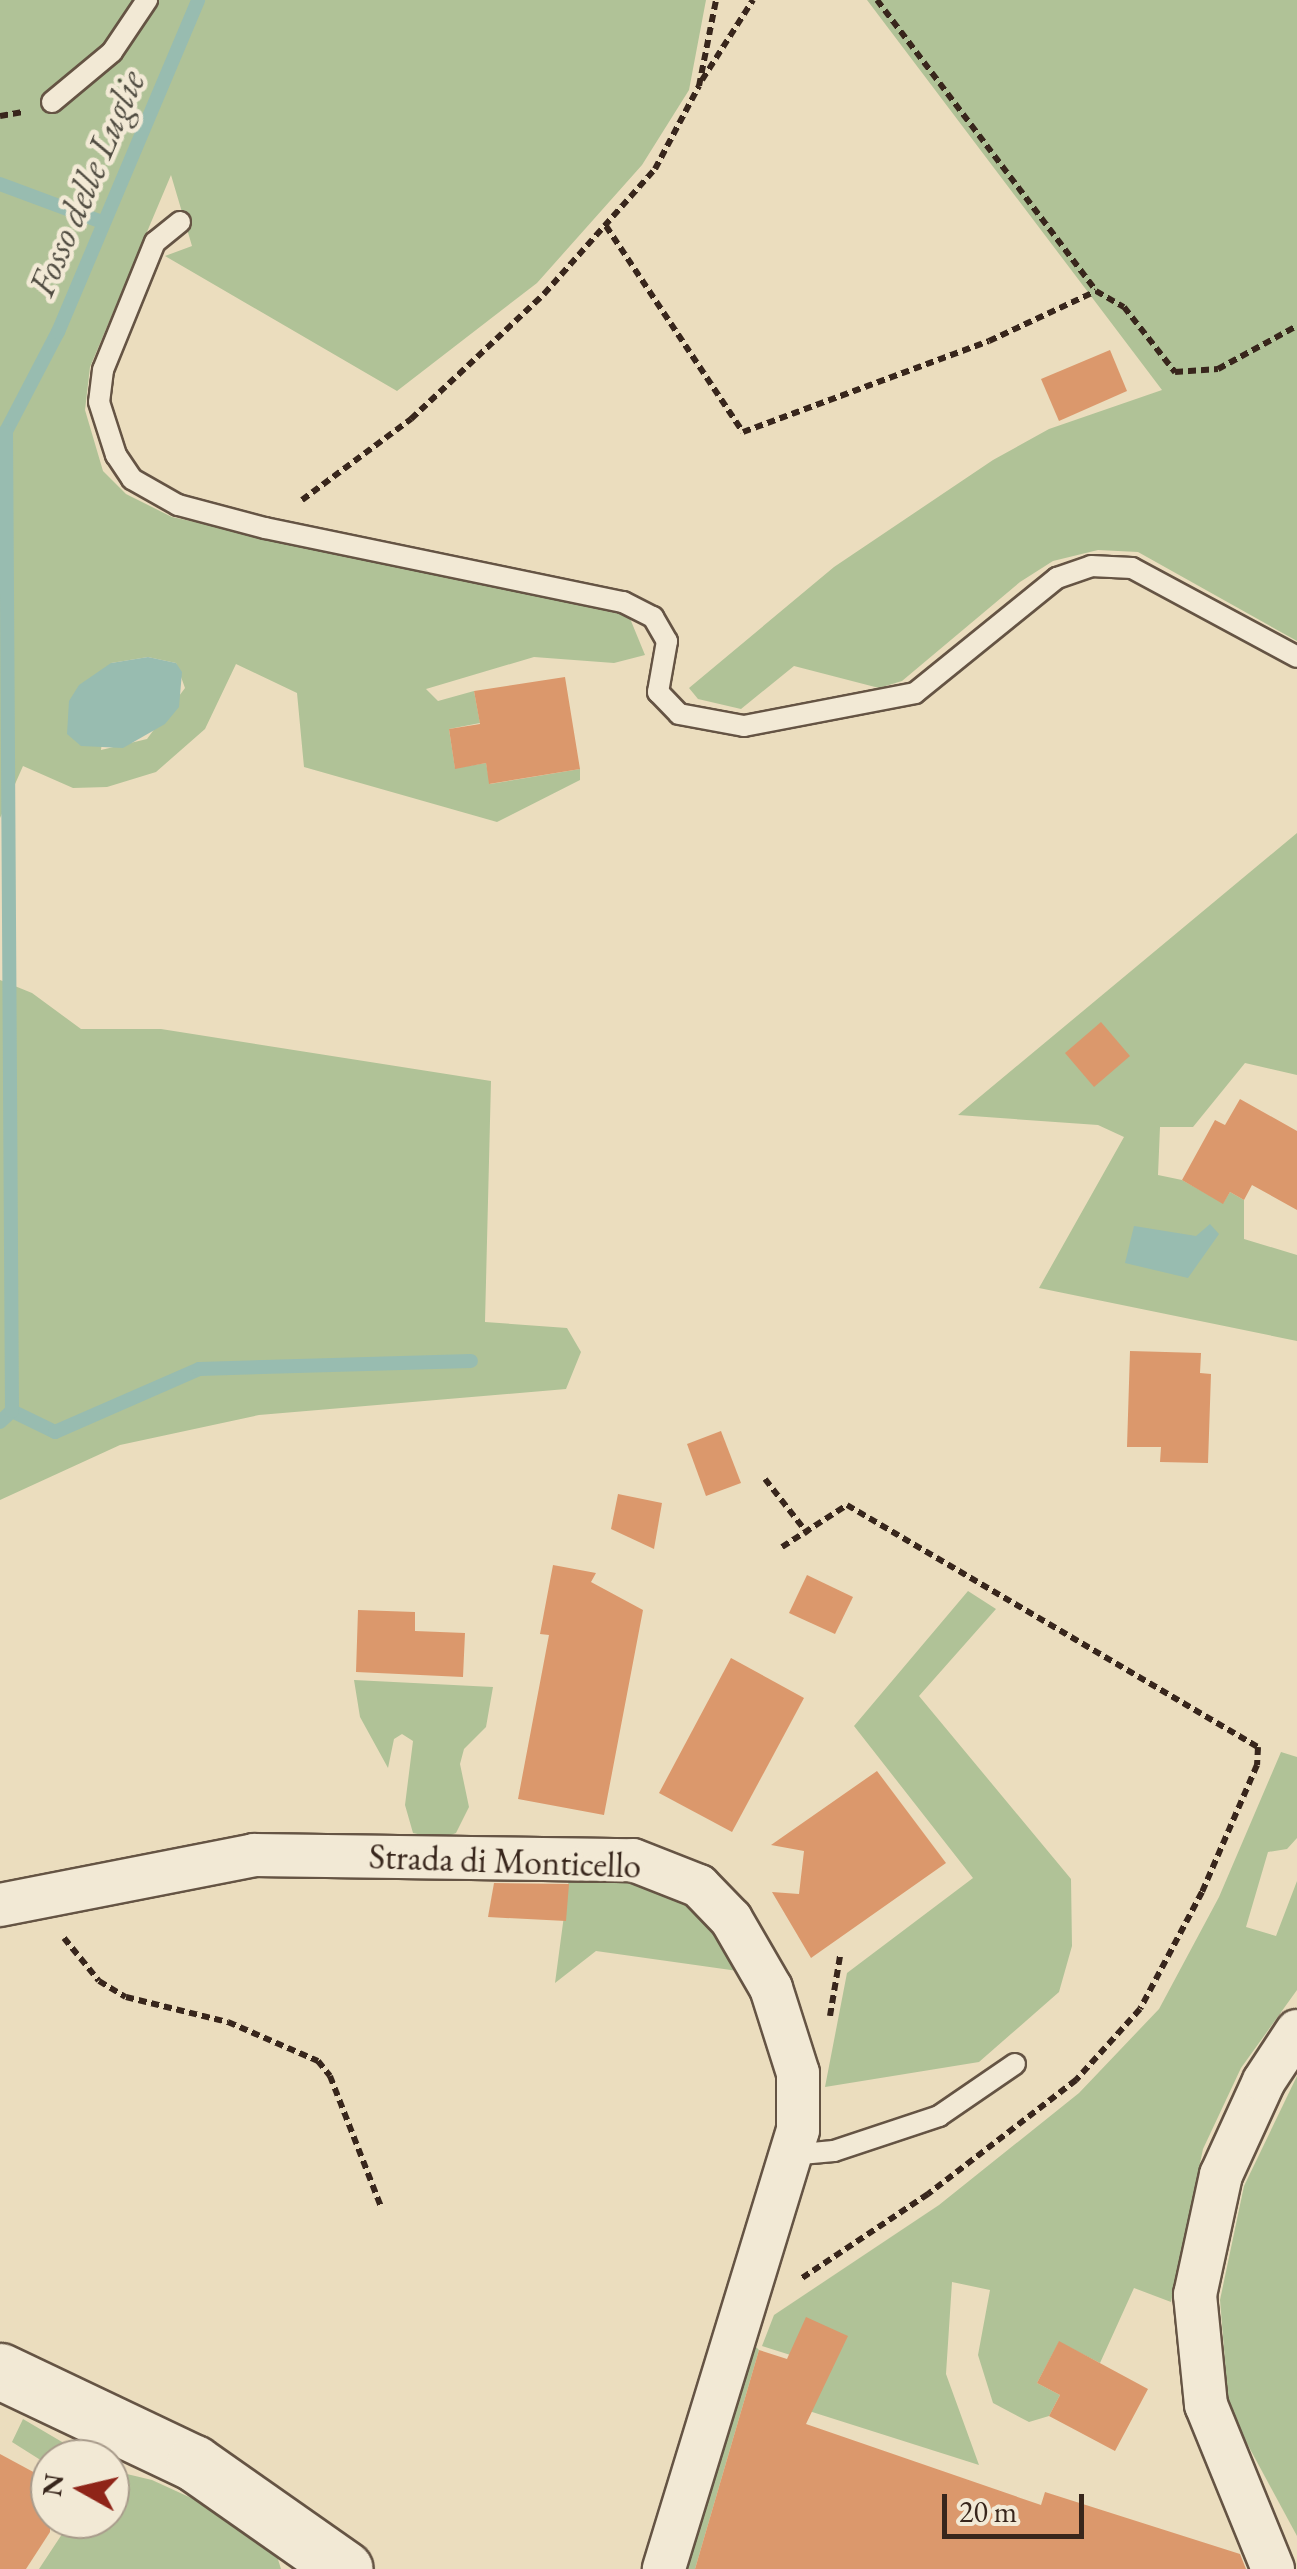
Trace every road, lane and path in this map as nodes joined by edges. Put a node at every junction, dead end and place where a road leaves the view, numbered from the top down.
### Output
1 (146, 0) edge
2 (716, 0) edge
3 (754, 0) edge
4 (877, 0) edge
5 (700, 86) junction
6 (52, 102) dead end
7 (180, 222) dead end
8 (606, 226) junction
9 (1096, 291) junction
10 (1297, 326) edge
11 (264, 528) junction
12 (1297, 657) edge
13 (765, 1479) dead end
14 (808, 1534) junction
15 (782, 1546) dead end
16 (16, 1902) edge
17 (840, 1956) dead end
18 (836, 1980) dead end
19 (1297, 2031) edge
20 (1015, 2064) dead end
21 (790, 2156) junction
22 (382, 2207) dead end
23 (740, 2320) junction
24 (0, 2370) edge
25 (345, 2569) edge
26 (664, 2569) edge
27 (1273, 2569) edge

1 - 6 lane
2 - 5 path
3 - 5 path
4 - 9 path
5 - 8 path
7 - 11 lane
8 - 9 path
8 - 11 path
9 - 10 path
11 - 12 lane
13 - 14 path
14 - 15 path
14 - 23 path
16 - 21 street, Strada di Monticello
16 - 22 path
17 - 18 path
19 - 27 street
20 - 21 lane
21 - 23 street, Strada di Monticello
23 - 26 street, Strada di Monticello
24 - 25 main road

